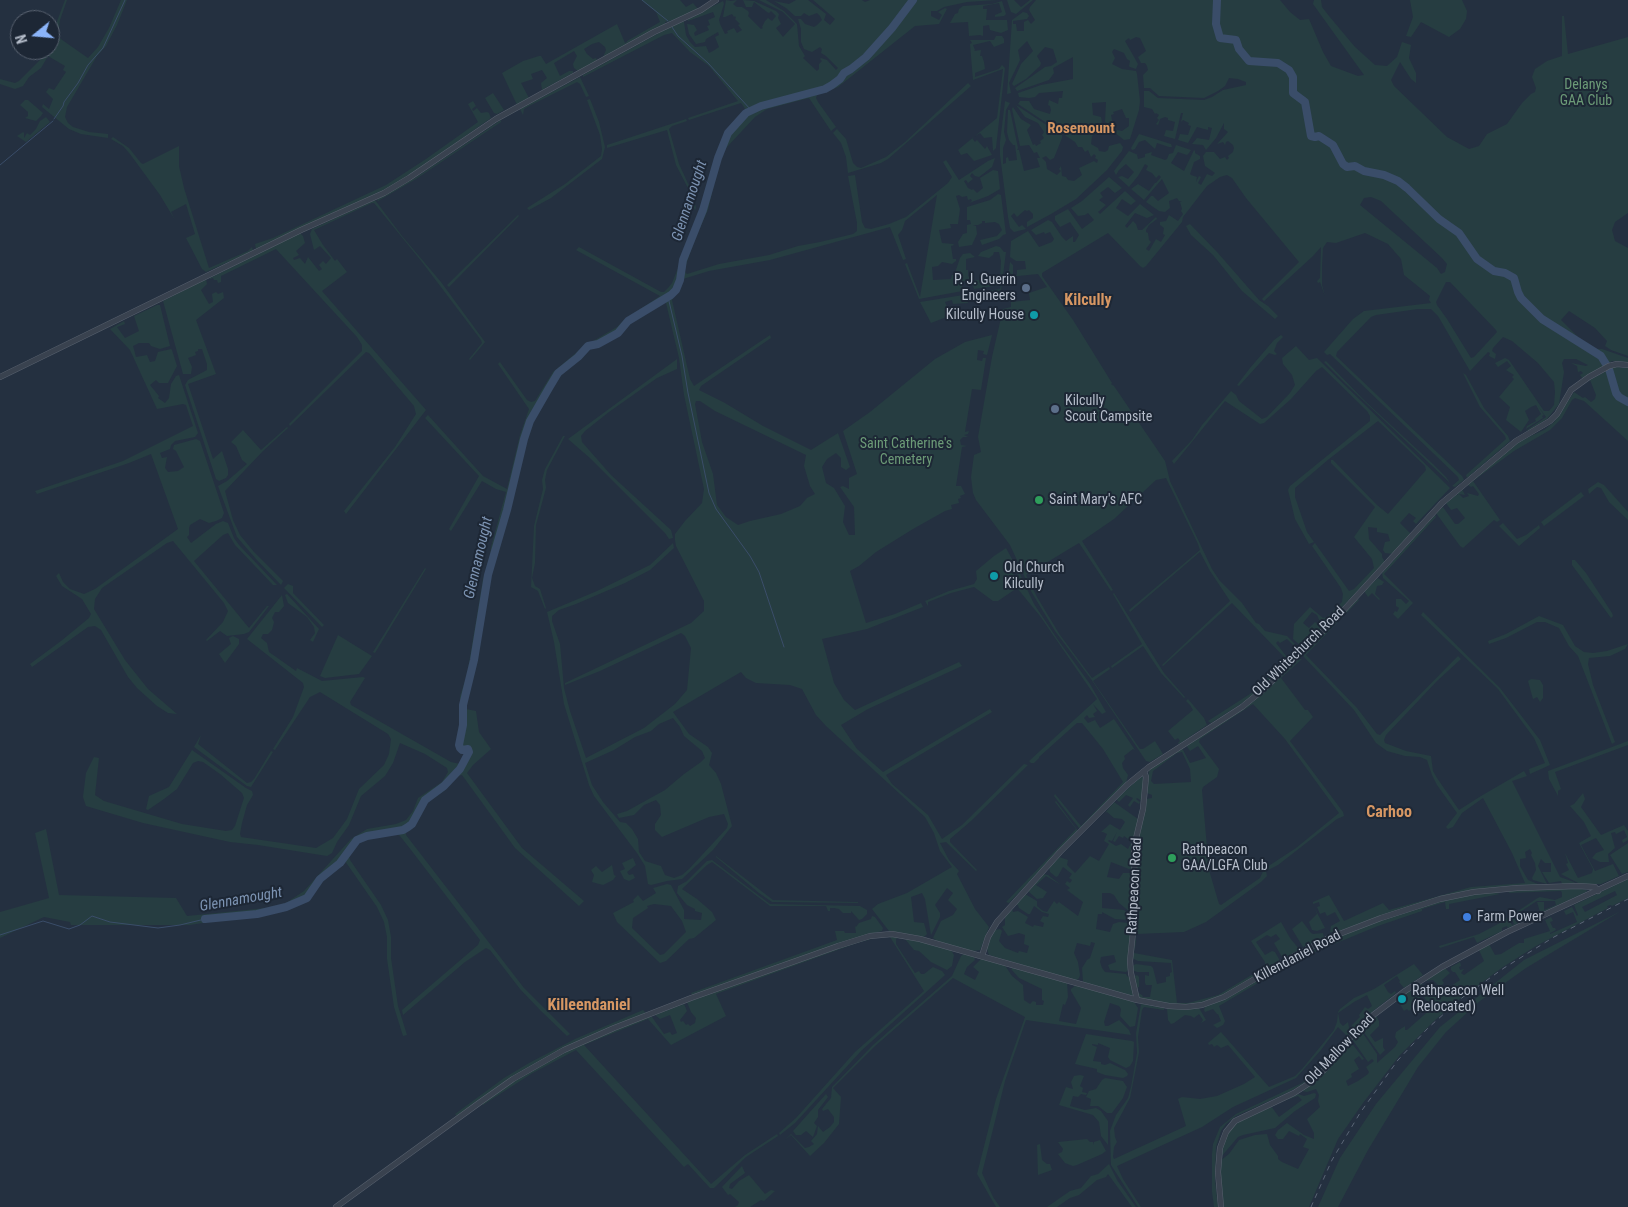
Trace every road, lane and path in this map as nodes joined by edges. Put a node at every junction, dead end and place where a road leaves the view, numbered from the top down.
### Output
1 (716, 0) edge
2 (1628, 365) edge
3 (0, 377) edge
4 (1144, 771) junction
5 (1628, 876) edge
6 (1598, 891) junction
7 (982, 956) junction
8 (1137, 1000) junction
9 (336, 1207) edge
10 (1221, 1207) edge

1 - 3 street
2 - 4 street, Old Whitechurch Road
4 - 7 street, Old Whitechurch Road
4 - 8 street, Rathpeacon Road
5 - 6 street, Old Mallow Road
6 - 8 street, Killendaniel Road
6 - 10 street, Old Mallow Road
7 - 8 street, Killendaniel Road
7 - 9 street, Killendaniel Road

